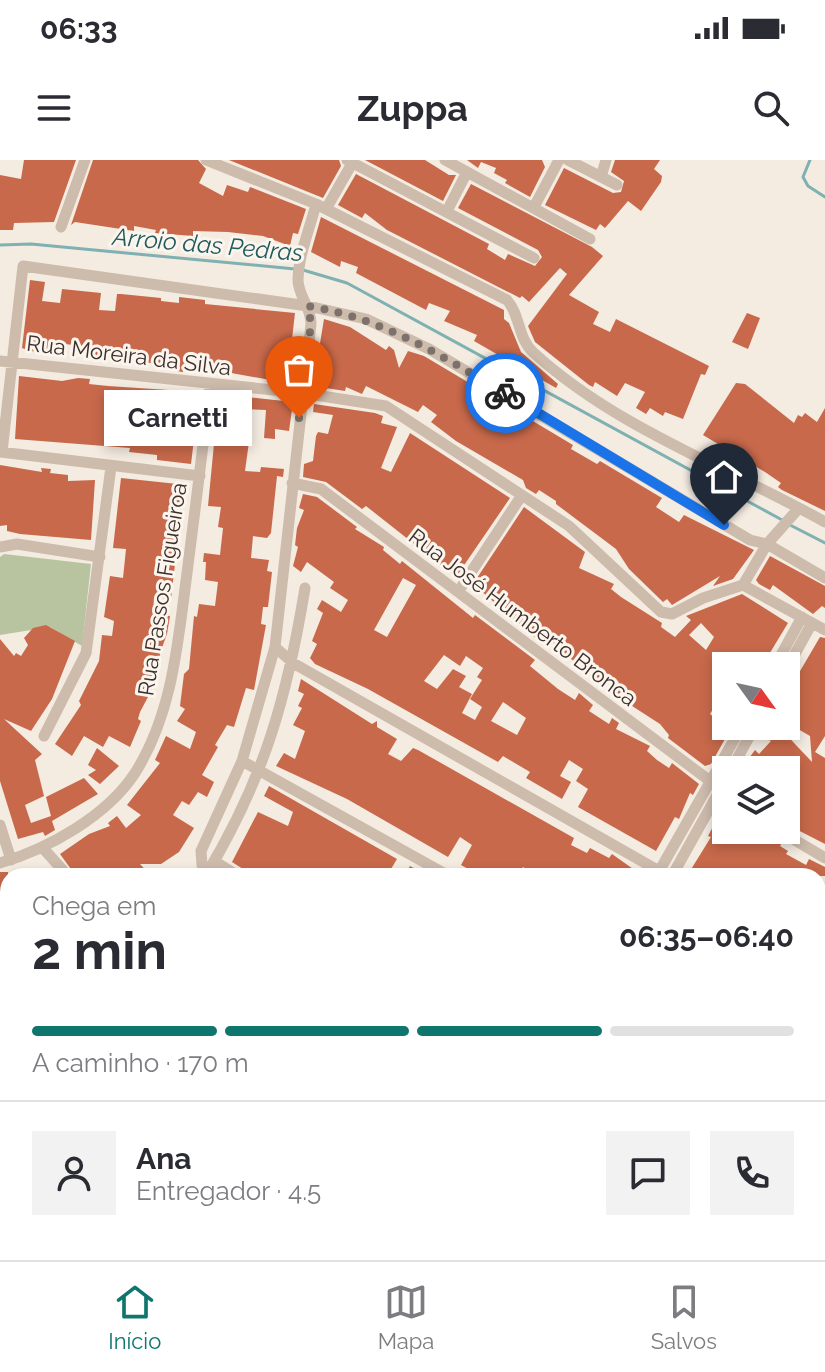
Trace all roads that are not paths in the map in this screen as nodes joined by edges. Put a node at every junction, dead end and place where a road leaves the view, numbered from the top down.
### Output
1 (85, 160) edge
2 (206, 160) edge
3 (445, 160) edge
4 (559, 160) edge
5 (568, 160) edge
6 (606, 160) edge
7 (351, 161) edge
8 (467, 172) junction
9 (601, 177) junction
10 (617, 185) dead end
11 (321, 206) junction
12 (534, 207) junction
13 (447, 211) junction
14 (61, 227) dead end
15 (590, 239) dead end
16 (534, 258) dead end
17 (308, 306) junction
18 (6, 361) edge
19 (210, 385) junction
20 (302, 393) junction
21 (1, 452) edge
22 (111, 467) junction
23 (200, 476) junction
24 (292, 483) junction
25 (522, 495) junction
26 (796, 512) junction
27 (825, 522) edge
28 (767, 544) junction
29 (0, 547) edge
30 (100, 557) junction
31 (825, 578) edge
32 (743, 585) junction
33 (305, 588) dead end
34 (458, 592) junction
35 (807, 620) junction
36 (825, 630) edge
37 (275, 647) junction
38 (785, 652) edge
39 (794, 652) edge
40 (293, 663) junction
41 (44, 736) dead end
42 (242, 761) junction
43 (260, 770) junction
44 (712, 779) edge
45 (712, 800) edge
46 (0, 825) edge
47 (800, 843) edge
48 (42, 847) junction
49 (825, 858) edge
50 (214, 861) junction
51 (6, 862) edge
52 (61, 868) edge
53 (205, 868) edge
54 (212, 868) edge
55 (225, 868) edge
56 (435, 868) edge
57 (652, 868) edge
58 (668, 868) edge

1 - 14 street
2 - 11 street
3 - 8 street
4 - 12 street
5 - 9 street
6 - 9 street
7 - 11 street
7 - 13 street
8 - 12 street
8 - 13 street
9 - 10 street
11 - 17 street
11 - 26 street
12 - 15 street
13 - 16 street
17 - 18 street
17 - 20 street
17 - 28 street
18 - 19 street, Rua Moreira da Silva
18 - 21 street
19 - 20 street, Rua Moreira da Silva
19 - 23 street, Rua Passos Figueiroa
20 - 24 street
20 - 25 street, Rua Moreira da Silva
21 - 22 street
22 - 23 street
22 - 30 street
23 - 48 street, Rua Passos Figueiroa
24 - 34 street, Rua José Humberto Bronca
24 - 37 street
25 - 32 street, Rua Moreira da Silva
25 - 34 street
26 - 27 street
26 - 28 street
28 - 31 street
28 - 32 street
29 - 30 street
30 - 41 street
32 - 35 street
33 - 40 street
34 - 44 street, Rua José Humberto Bronca
35 - 36 street
35 - 38 street
35 - 39 street
37 - 40 street
37 - 42 street
40 - 43 street
40 - 57 street
42 - 43 street
42 - 53 street
43 - 50 street
43 - 56 street
45 - 58 street
46 - 51 street
47 - 49 street
48 - 51 street, Rua Passos Figueiroa
48 - 52 street
50 - 54 street
50 - 55 street

